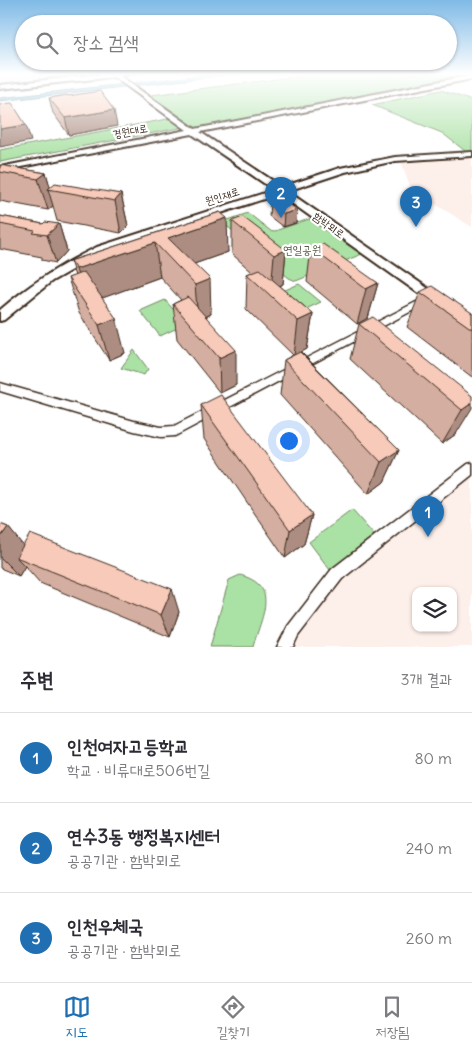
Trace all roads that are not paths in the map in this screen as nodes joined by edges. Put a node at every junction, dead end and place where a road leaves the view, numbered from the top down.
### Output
1 (153, 103) edge
2 (320, 103) edge
3 (345, 103) edge
4 (265, 116) junction
5 (192, 130) junction
6 (472, 154) edge
7 (0, 169) edge
8 (281, 190) junction
9 (432, 297) junction
10 (448, 308) edge
11 (0, 317) edge
12 (0, 387) edge
13 (472, 468) edge
14 (285, 647) edge

1 - 5 main road, 함박뫼로
2 - 4 main road, 경원대로
3 - 4 main road, 경원대로
4 - 5 main road, 경원대로
5 - 7 main road, 경원대로
5 - 8 main road, 함박뫼로
6 - 8 main road, 원인재로
8 - 9 main road, 함박뫼로
8 - 11 main road, 원인재로
9 - 10 main road, 함박뫼로
9 - 12 street
13 - 14 street

